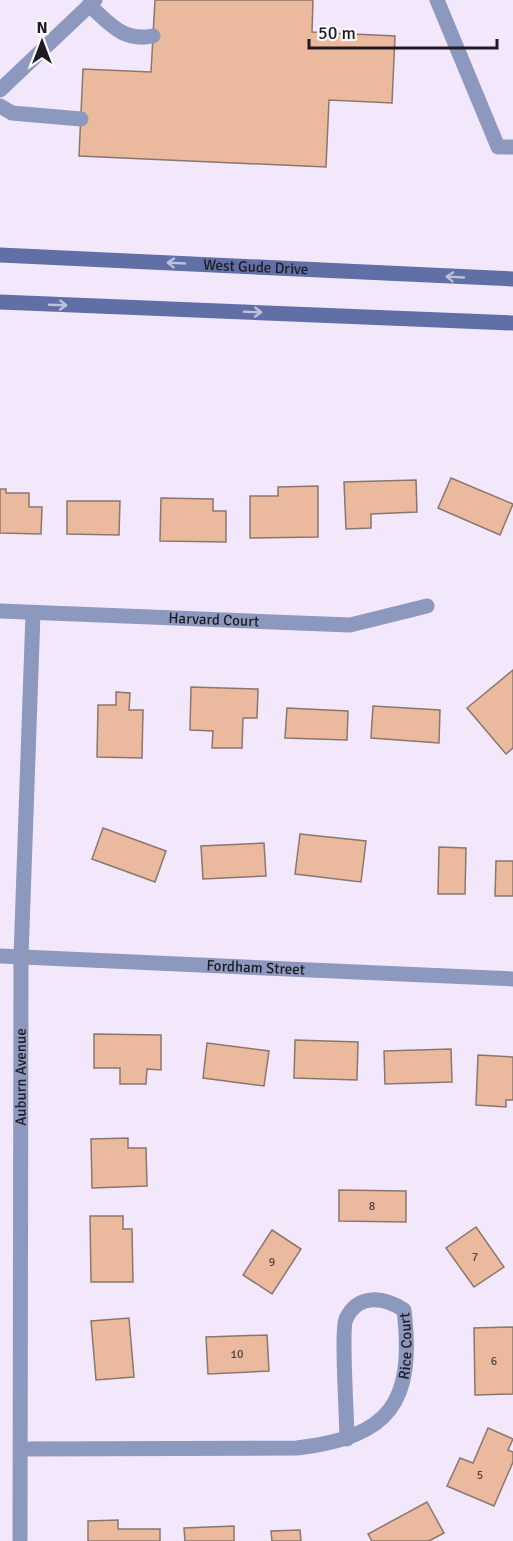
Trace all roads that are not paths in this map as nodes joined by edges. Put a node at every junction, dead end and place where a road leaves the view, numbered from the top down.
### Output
1 (437, 0) edge
2 (92, 2) edge
3 (153, 36) dead end
4 (0, 90) edge
5 (0, 106) edge
6 (81, 119) dead end
7 (513, 147) edge
8 (0, 255) edge
9 (513, 279) edge
10 (0, 302) edge
11 (513, 323) edge
12 (428, 606) dead end
13 (0, 611) edge
14 (33, 613) junction
15 (0, 956) edge
16 (21, 957) junction
17 (513, 979) edge
18 (347, 1439) junction
19 (21, 1449) junction
20 (20, 1541) edge

1 - 7 street
2 - 3 street
2 - 4 street
5 - 6 street
9 -> 8 main road, West Gude Drive
10 -> 11 main road
12 - 14 street, Harvard Court
13 - 14 street, Harvard Court
14 - 16 street, Auburn Avenue
15 - 16 street, Fordham Street
16 - 17 street, Fordham Street
16 - 19 street, Auburn Avenue
18 - 18 street, Rice Court
18 - 19 street, Rice Court
19 - 20 street, Auburn Avenue

